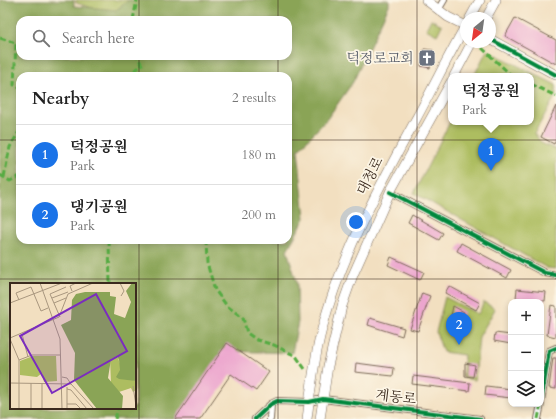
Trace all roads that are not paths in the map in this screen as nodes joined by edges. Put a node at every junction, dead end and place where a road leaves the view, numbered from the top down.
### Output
1 (426, 0) edge
2 (444, 0) edge
3 (480, 0) edge
4 (496, 0) edge
5 (438, 10) junction
6 (473, 12) edge
7 (489, 12) edge
8 (460, 23) edge
9 (460, 37) edge
10 (496, 42) edge
11 (469, 48) edge
12 (456, 73) edge
13 (556, 75) edge
14 (448, 87) edge
15 (390, 192) junction
16 (556, 275) edge
17 (556, 348) edge
18 (544, 384) edge
19 (323, 399) junction
20 (310, 402) junction
21 (271, 404) junction
22 (540, 407) edge
23 (255, 419) edge
24 (270, 419) edge
25 (307, 419) edge
26 (320, 419) edge
27 (480, 419) edge
28 (538, 419) edge

1 - 5 main road
2 - 5 street
3 - 6 main road
4 - 7 main road
5 - 8 main road
9 - 20 main road, 대청로
10 - 13 main road
11 - 12 main road
14 - 15 main road, 대청로
15 - 16 street
15 - 19 main road, 대청로
17 - 18 street
19 - 20 street, 계동로
19 - 26 main road, 대청로
19 - 27 street, 계동로
20 - 21 street, 계동로
20 - 25 main road, 대청로
21 - 23 street
21 - 24 street
22 - 28 street

